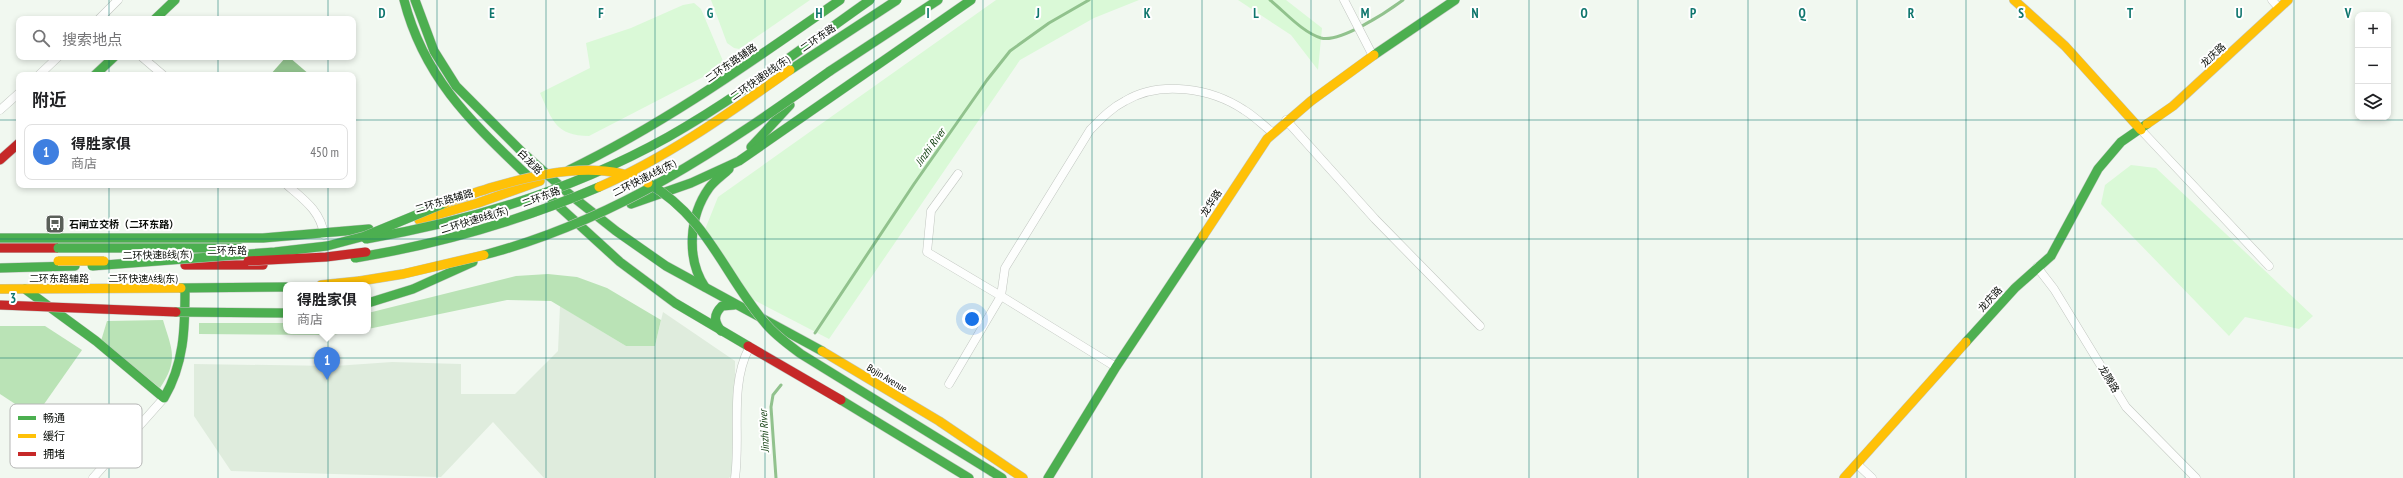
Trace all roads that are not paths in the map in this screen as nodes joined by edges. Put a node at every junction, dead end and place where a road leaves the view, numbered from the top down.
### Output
1 (118, 0) edge
2 (175, 0) edge
3 (404, 0) edge
4 (415, 0) edge
5 (840, 0) edge
6 (870, 0) edge
7 (897, 0) edge
8 (930, 0) edge
9 (938, 0) edge
10 (971, 0) edge
11 (1344, 0) edge
12 (1455, 0) edge
13 (2014, 0) edge
14 (2272, 0) edge
15 (2288, 0) edge
16 (888, 3) edge
17 (2279, 8) junction
18 (102, 16) edge
19 (158, 16) edge
20 (1373, 56) junction
21 (55, 60) edge
22 (111, 60) edge
23 (146, 60) edge
24 (41, 72) edge
25 (98, 72) edge
26 (160, 72) edge
27 (814, 81) junction
28 (16, 96) edge
29 (0, 110) edge
30 (1286, 120) junction
31 (2140, 130) junction
32 (1273, 133) junction
33 (16, 146) edge
34 (0, 160) edge
35 (735, 163) junction
36 (958, 174) dead end
37 (549, 178) junction
38 (535, 183) junction
39 (290, 188) edge
40 (596, 214) junction
41 (576, 222) junction
42 (324, 234) junction
43 (0, 238) edge
44 (0, 248) edge
45 (493, 252) junction
46 (0, 260) edge
47 (92, 266) junction
48 (2269, 266) dead end
49 (2037, 267) junction
50 (0, 268) edge
51 (345, 282) edge
52 (358, 282) edge
53 (283, 288) edge
54 (283, 288) edge
55 (0, 289) edge
56 (25, 289) junction
57 (185, 290) junction
58 (708, 291) junction
59 (1001, 296) junction
60 (371, 302) edge
61 (0, 305) edge
62 (735, 305) junction
63 (283, 313) edge
64 (1480, 326) dead end
65 (723, 332) junction
66 (749, 348) junction
67 (1116, 367) junction
68 (949, 384) dead end
69 (164, 398) junction
70 (142, 423) edge
71 (1857, 464) junction
72 (102, 468) edge
73 (93, 478) edge
74 (735, 478) edge
75 (969, 478) edge
76 (1002, 478) edge
77 (1023, 478) edge
78 (1048, 478) edge
79 (1844, 478) edge
80 (1872, 478) edge
81 (2196, 478) edge

1 - 18 street
2 - 19 main road
3 - 38 main road, 白龙路
4 - 37 main road, 白龙路
5 - 37 main road, 二环东路辅路
6 - 44 main road, 二环东路, bridge
7 - 47 main road, 二环快速B线(东), bridge
8 - 27 main road
9 - 40 main road, 二环快速A线(东), bridge
10 - 35 main road
11 - 20 street
12 - 20 main road, 龙华路
13 - 31 main road
14 - 17 street
15 - 17 main road, 龙庆路
16 - 46 main road, 二环东路, bridge
17 - 31 main road, 龙庆路
20 - 30 main road, 龙华路
21 - 24 street
22 - 25 main road
23 - 26 street
27 - 35 main road
27 - 40 main road
28 - 29 street
30 - 32 main road, 龙华路
30 - 64 street
31 - 48 street
31 - 49 main road, 龙庆路
32 - 59 street
32 - 67 main road, 龙华路
33 - 34 main road
35 - 40 main road
35 - 58 main road
36 - 59 street
37 - 38 main road, 二环东路辅路
37 - 40 main road, 白龙路
38 - 41 main road, 白龙路
38 - 42 main road, 二环东路辅路
39 - 42 street
40 - 41 main road
40 - 51 main road, 二环快速A线(东), bridge
40 - 58 main road, 白龙路
41 - 45 main road
41 - 65 main road, 白龙路
42 - 43 main road, 二环东路辅路
45 - 52 main road
45 - 60 main road
47 - 50 main road, 二环快速B线(东)
47 - 76 main road, bridge
49 - 71 main road, 龙庆路
49 - 81 street, 龙腾路
53 - 55 main road, 二环快速A线(东)
54 - 57 main road, 二环东路辅路
55 - 56 main road, 二环东路辅路
56 - 57 main road, 二环东路辅路
56 - 69 main road
57 - 69 main road
58 - 62 main road, 白龙路
59 - 67 street
59 - 68 street
61 - 63 main road, bridge
62 - 65 main road
62 - 77 main road, Bojin Avenue
65 - 66 main road
66 - 74 street
66 - 75 main road
67 - 78 main road, 龙华路
69 - 70 street
71 - 79 main road, 龙庆路
71 - 80 street
72 - 73 street

